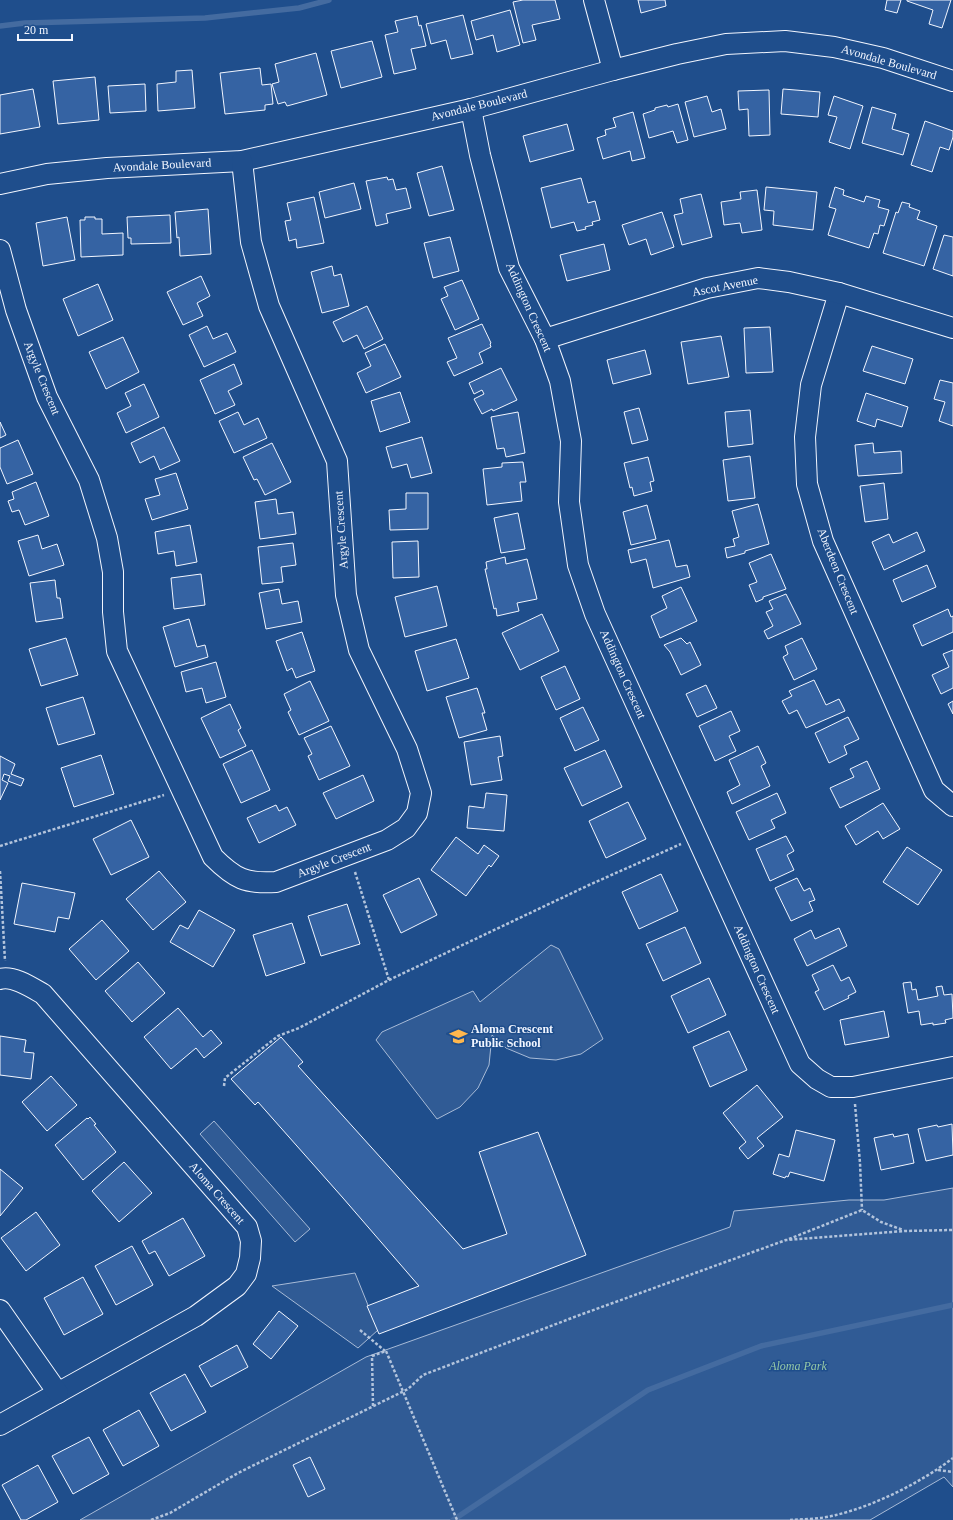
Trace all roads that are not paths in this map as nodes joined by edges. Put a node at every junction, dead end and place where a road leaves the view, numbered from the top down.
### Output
1 (594, 0) edge
2 (613, 70) junction
3 (953, 81) edge
4 (471, 109) junction
5 (242, 161) junction
6 (0, 184) edge
7 (0, 250) edge
8 (839, 293) junction
9 (953, 328) edge
10 (545, 340) junction
11 (953, 806) edge
12 (3, 978) edge
13 (953, 1067) edge
14 (0, 1310) edge
15 (58, 1393) junction
16 (0, 1425) edge

1 - 2 street
2 - 3 street, Avondale Boulevard
2 - 4 street, Avondale Boulevard
4 - 5 street, Avondale Boulevard
4 - 10 street, Addington Crescent
5 - 6 street, Avondale Boulevard
5 - 7 street, Argyle Crescent
8 - 9 street, Ascot Avenue
8 - 10 street, Ascot Avenue
8 - 11 street, Aberdeen Crescent
10 - 13 street, Addington Crescent
12 - 15 street, Aloma Crescent
14 - 15 street
15 - 16 street, Aloma Crescent

